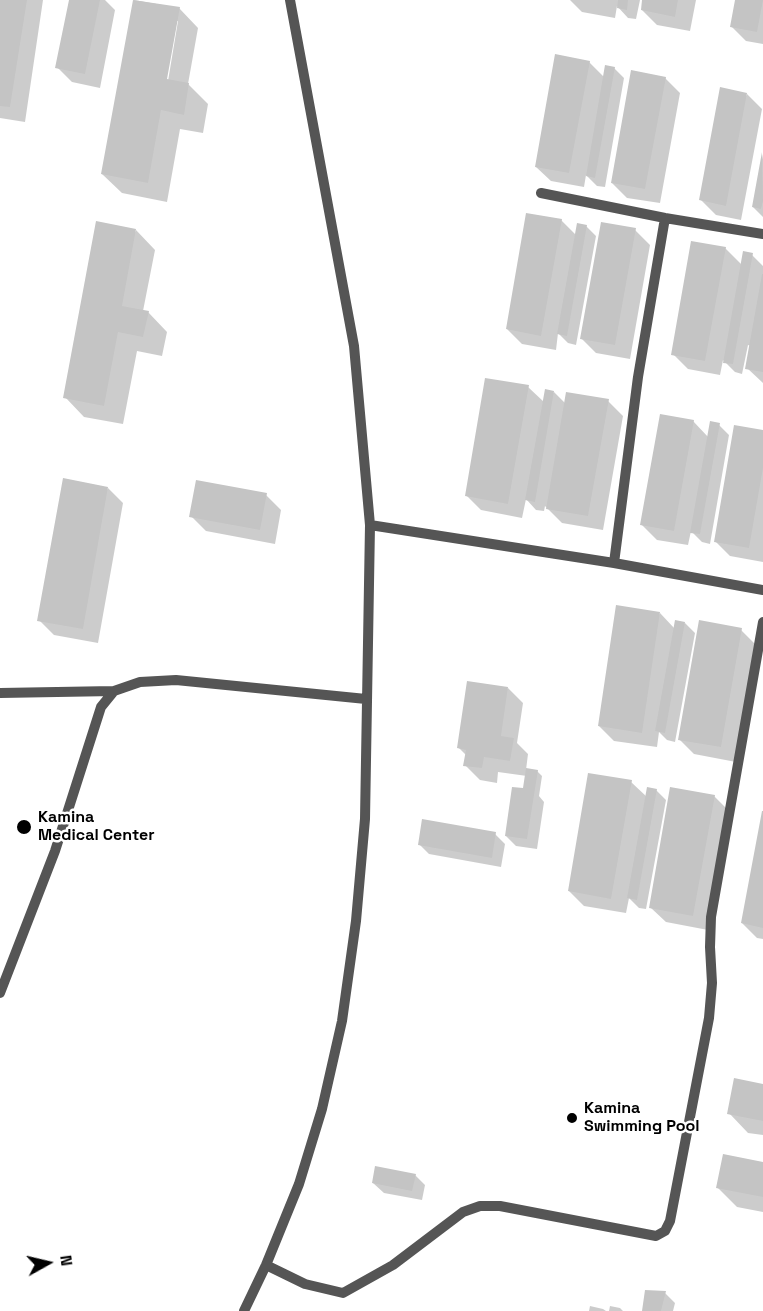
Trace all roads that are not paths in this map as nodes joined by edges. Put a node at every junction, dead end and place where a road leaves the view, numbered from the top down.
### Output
1 (290, 0) edge
2 (541, 193) dead end
3 (665, 218) junction
4 (763, 234) edge
5 (370, 525) junction
6 (614, 563) junction
7 (763, 590) edge
8 (763, 622) edge
9 (114, 691) junction
10 (0, 693) edge
11 (366, 699) junction
12 (0, 993) edge
13 (266, 1265) junction
14 (244, 1311) edge

1 - 5 lane
2 - 3 lane
3 - 4 lane
3 - 6 lane
5 - 6 lane
5 - 11 lane
6 - 7 lane
8 - 13 lane
9 - 10 lane
9 - 11 lane
9 - 12 lane
11 - 13 lane
13 - 14 lane

